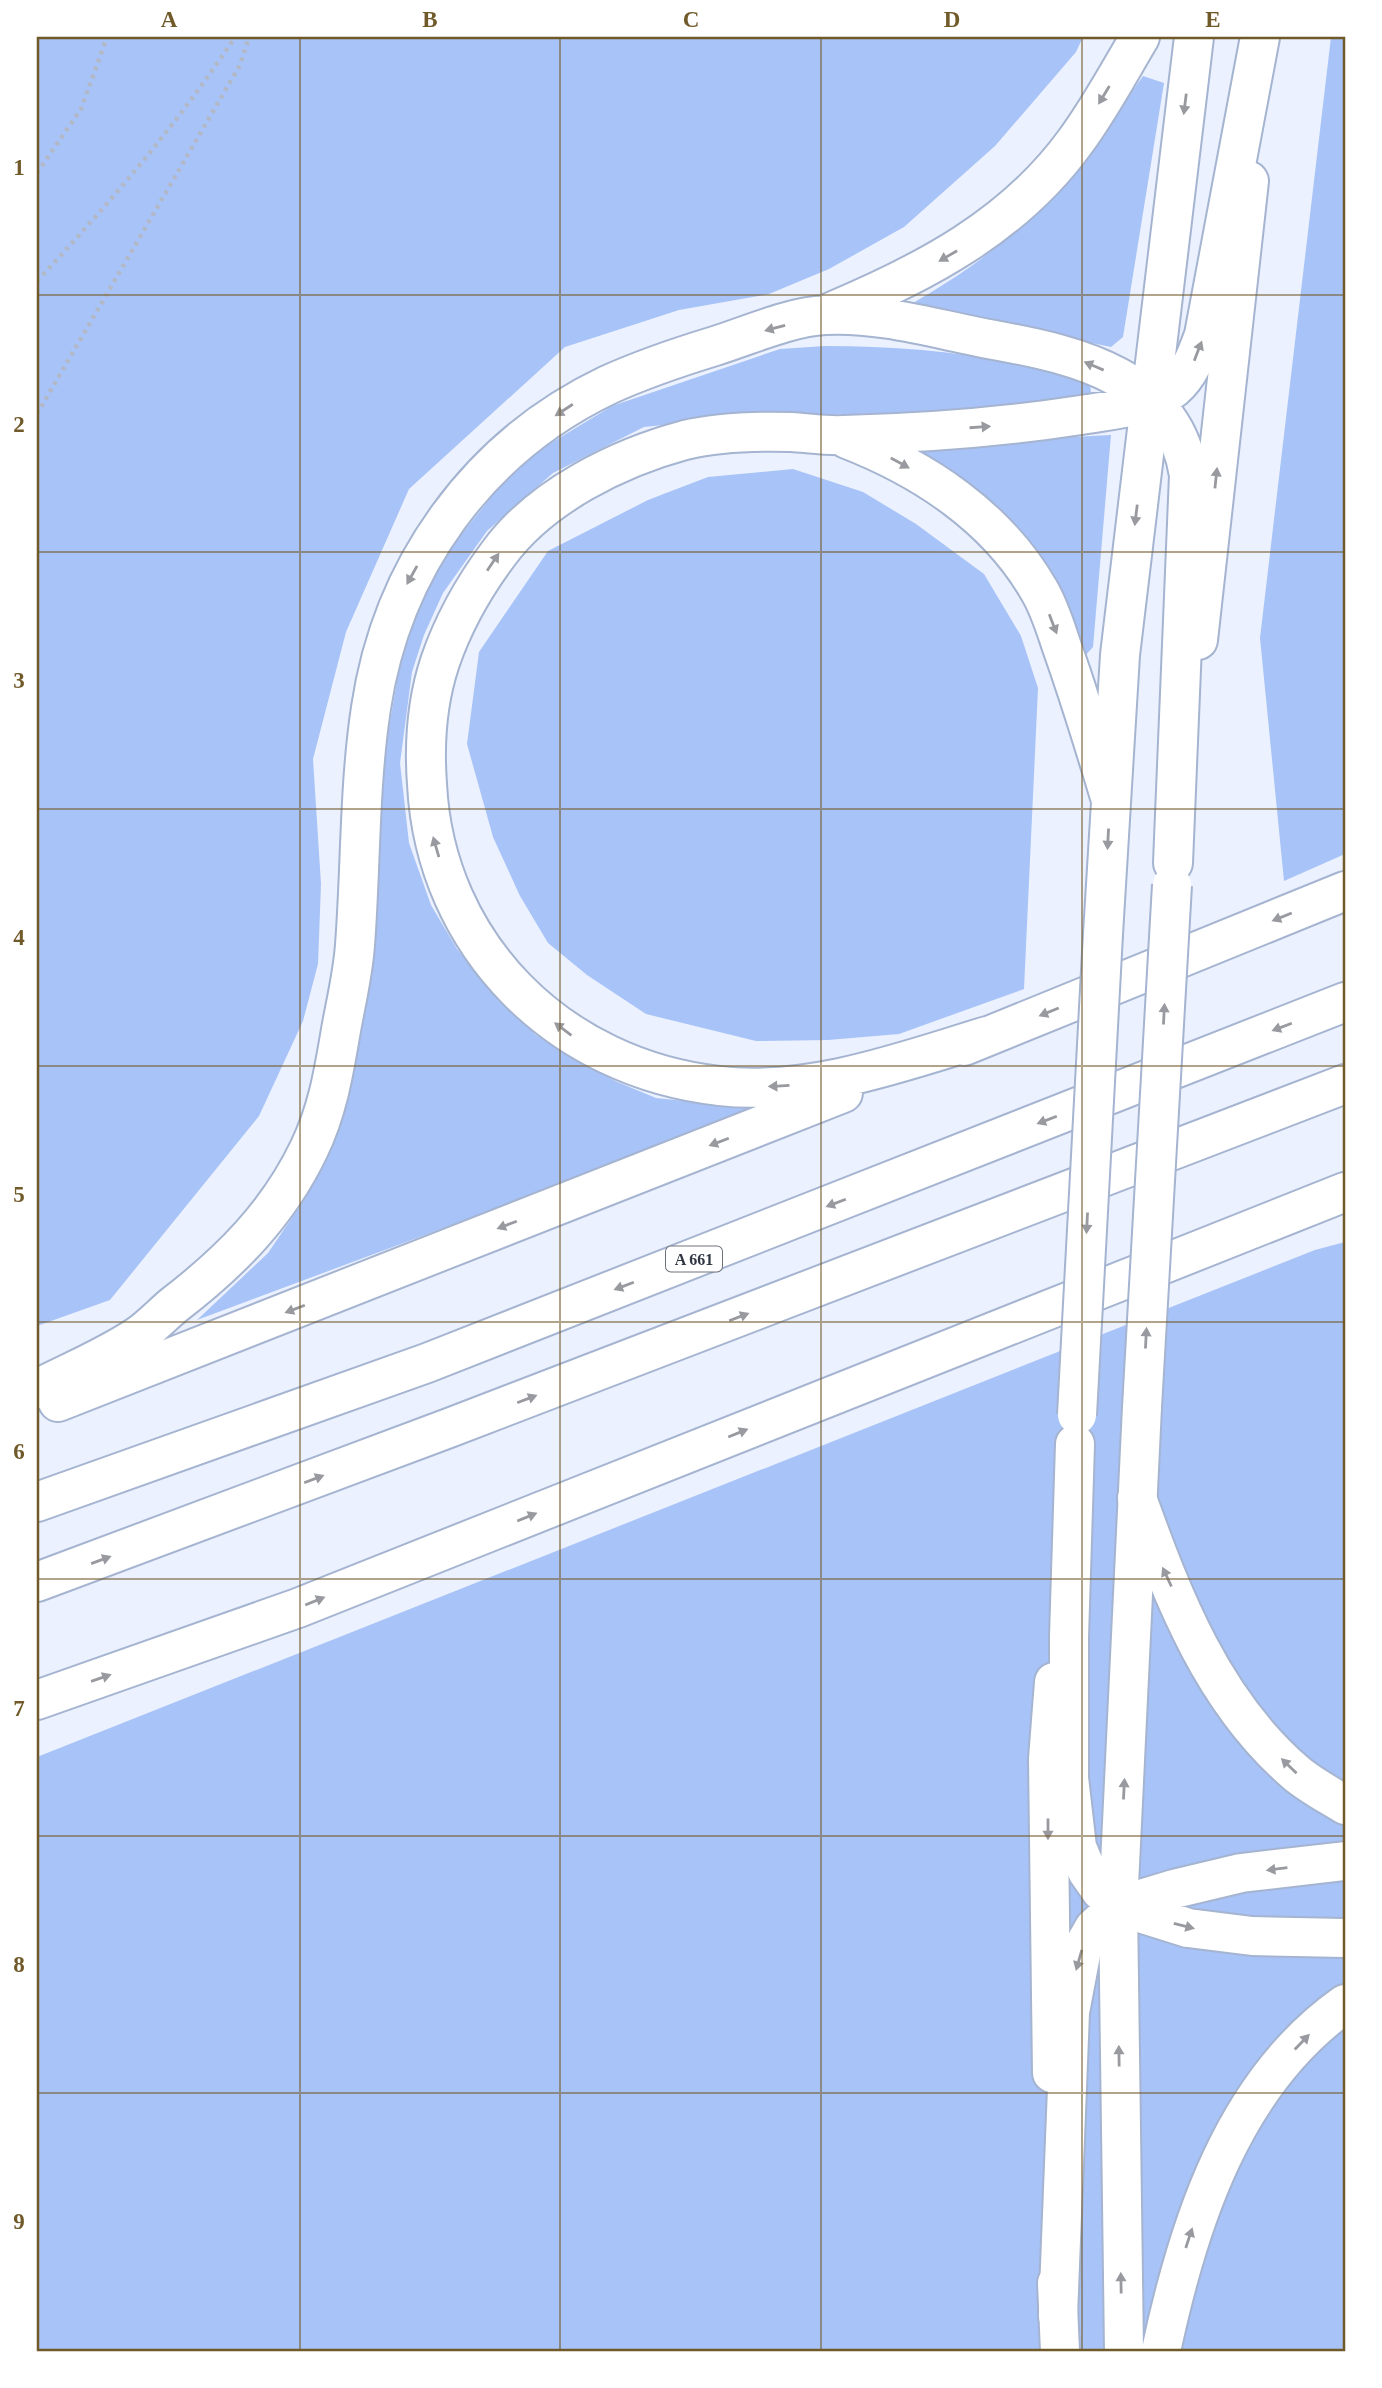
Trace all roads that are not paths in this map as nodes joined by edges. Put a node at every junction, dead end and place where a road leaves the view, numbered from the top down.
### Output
1 (1140, 37) edge
2 (1194, 37) edge
3 (1263, 37) edge
4 (823, 315) junction
5 (1153, 399) junction
6 (838, 436) junction
7 (1110, 797) junction
8 (1173, 874) junction
9 (1345, 891) edge
10 (1345, 1002) edge
11 (987, 1037) junction
12 (1345, 1084) edge
13 (1345, 1192) edge
14 (1345, 1207) edge
15 (1274, 1220) junction
16 (37, 1389) edge
17 (37, 1410) edge
18 (1076, 1429) junction
19 (1137, 1498) junction
20 (37, 1502) edge
21 (37, 1582) edge
22 (37, 1700) edge
23 (1345, 1805) edge
24 (1345, 1861) edge
25 (1118, 1906) junction
26 (1345, 1938) edge
27 (1345, 2004) edge
28 (1059, 2333) edge
29 (1124, 2351) edge
30 (1161, 2351) edge

1 -> 4 main road
2 -> 5 main road
5 -> 3 main road
8 -> 3 main road
5 -> 4 main road
4 -> 16 main road
6 -> 5 main road
5 -> 7 main road
5 - 8 main road
6 -> 7 main road
11 -> 6 main road
7 -> 18 main road, bridge
19 -> 8 main road, bridge
9 -> 11 main road
10 -> 20 main road, A 661
11 -> 17 main road
21 -> 12 main road
13 - 15 main road
14 - 15 main road
22 -> 15 main road
18 - 25 main road
18 -> 28 main road
23 -> 19 main road
25 -> 19 main road
24 -> 25 main road
25 -> 26 main road
25 -> 28 main road
29 -> 25 main road
30 -> 27 main road

